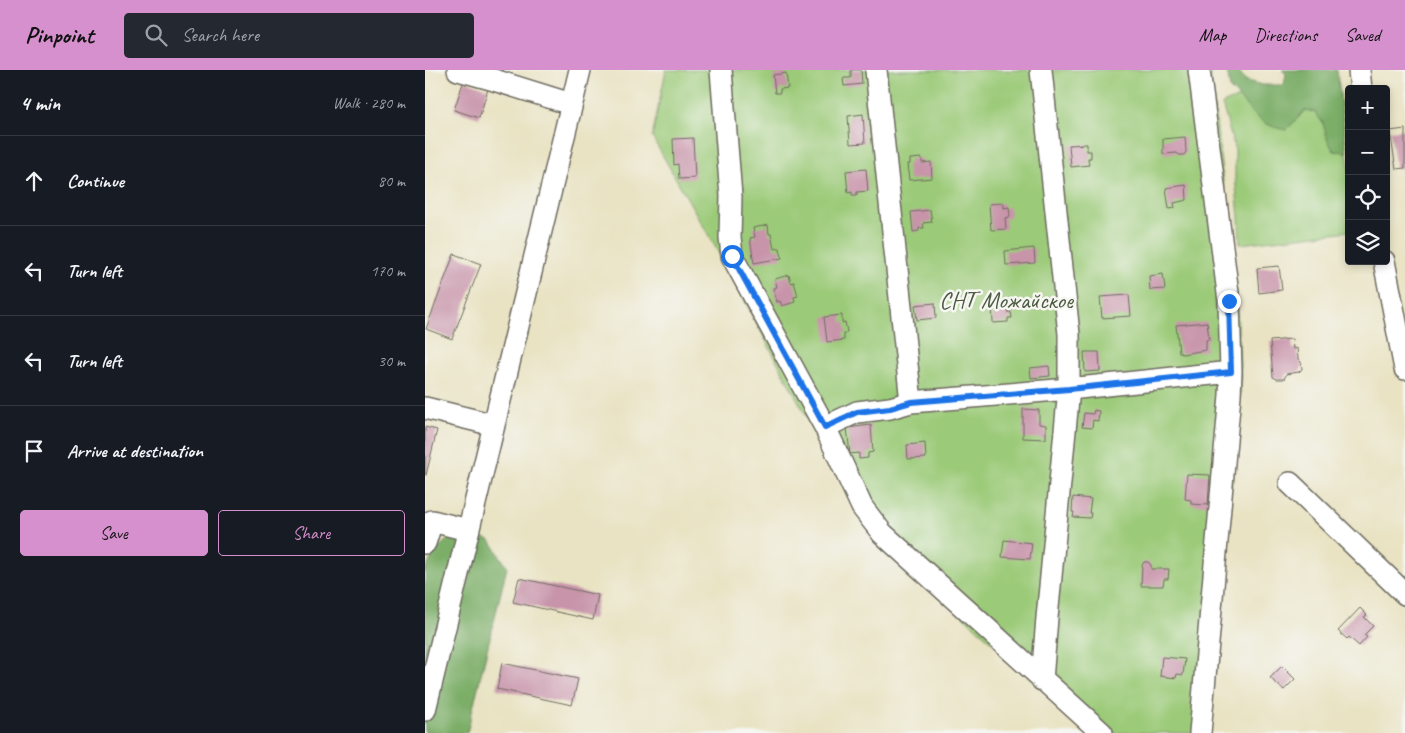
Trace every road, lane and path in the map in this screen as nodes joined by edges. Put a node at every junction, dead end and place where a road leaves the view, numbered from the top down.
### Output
1 (458, 70) edge
2 (580, 70) edge
3 (721, 70) edge
4 (876, 70) edge
5 (1041, 70) edge
6 (1199, 70) edge
7 (1359, 70) edge
8 (1361, 85) edge
9 (571, 104) junction
10 (1385, 265) edge
11 (1405, 369) edge
12 (1231, 372) junction
13 (1069, 389) junction
14 (911, 402) junction
15 (425, 408) edge
16 (494, 425) junction
17 (825, 427) junction
18 (1290, 483) dead end
19 (468, 530) junction
20 (425, 543) edge
21 (1405, 594) edge
22 (1043, 680) junction
23 (425, 710) edge
24 (1103, 733) edge
25 (1199, 733) edge

1 - 9 street
2 - 9 street
3 - 17 street
4 - 14 street
5 - 13 street
6 - 12 street
7 - 8 street
9 - 16 street
10 - 11 street
12 - 13 street
12 - 25 street
13 - 14 street
13 - 22 street
14 - 17 street
15 - 16 street
16 - 19 street
17 - 22 street
18 - 21 street
19 - 20 street
19 - 23 street
22 - 24 street

